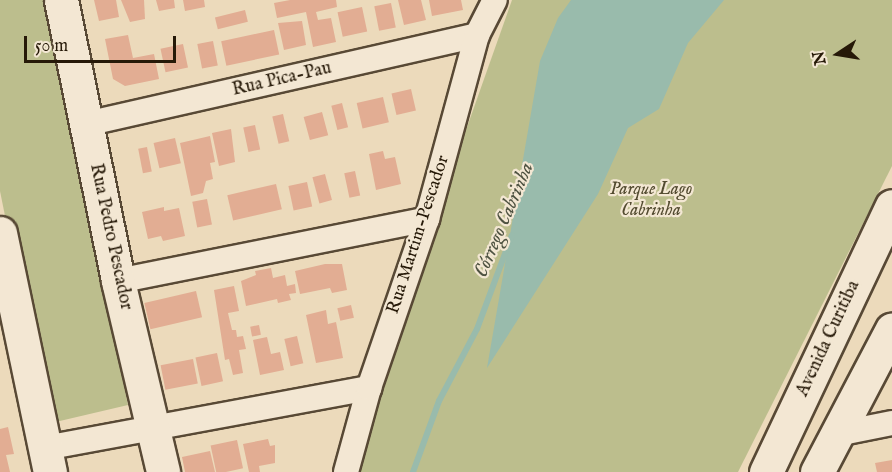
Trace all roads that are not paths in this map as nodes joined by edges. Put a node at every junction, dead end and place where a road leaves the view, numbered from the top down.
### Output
1 (61, 0) edge
2 (495, 0) edge
3 (477, 35) junction
4 (86, 124) junction
5 (892, 206) edge
6 (427, 219) junction
7 (0, 233) edge
8 (118, 281) junction
9 (892, 329) edge
10 (369, 388) junction
11 (892, 423) edge
12 (155, 428) junction
13 (837, 434) junction
14 (47, 460) edge
15 (163, 472) edge
16 (346, 472) edge
17 (766, 472) edge
18 (817, 472) edge

1 - 4 street, Rua Pedro Pescador
2 - 3 street, Rua Martim-Pescador
3 - 4 street, Rua Pica-Pau
3 - 6 street, Rua Martim-Pescador
4 - 8 street, Rua Pedro Pescador
5 - 17 street, Avenida Curitiba
6 - 8 street
6 - 10 street, Rua Martim-Pescador
7 - 14 street
8 - 12 street, Rua Pedro Pescador
9 - 13 street
10 - 12 street
10 - 16 street, Rua Martim-Pescador
11 - 13 street
12 - 14 street
12 - 15 street, Rua Pedro Pescador
13 - 18 street

